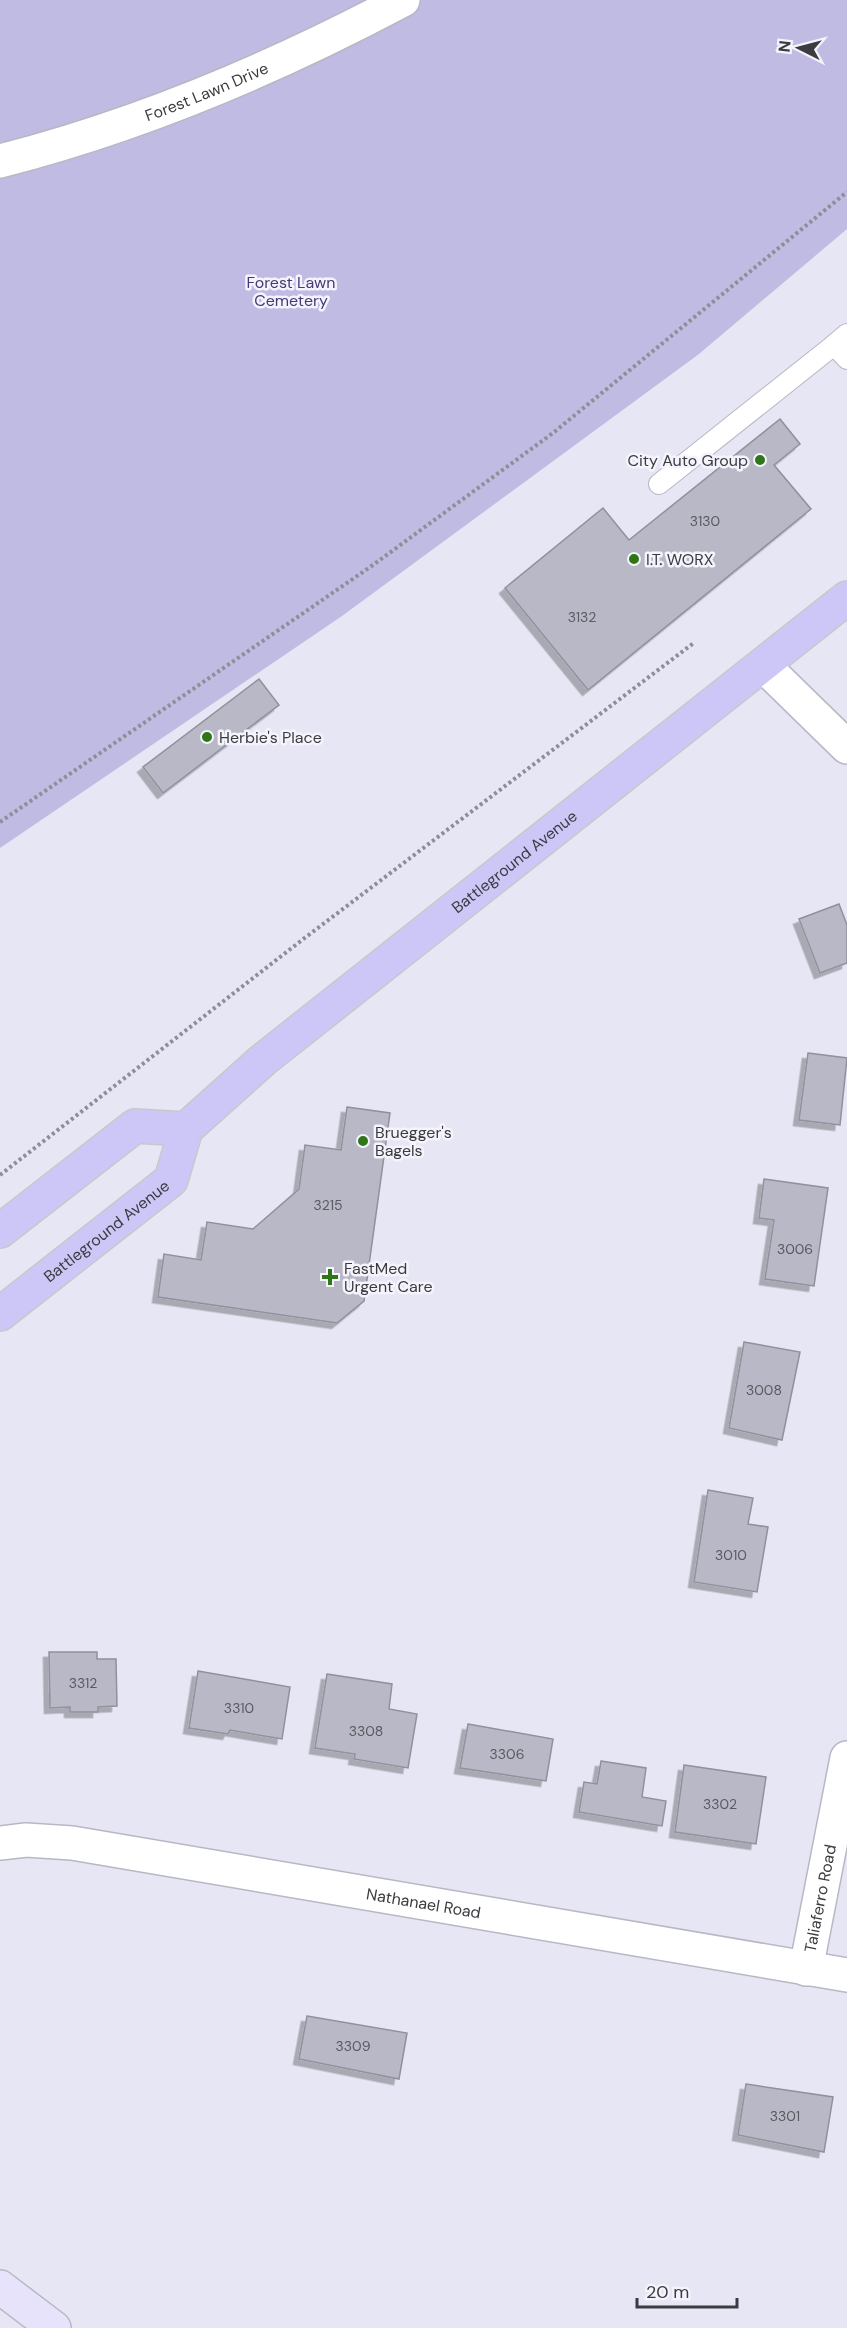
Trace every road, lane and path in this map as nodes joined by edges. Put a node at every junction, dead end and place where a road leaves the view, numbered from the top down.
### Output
1 (403, 0) edge
2 (0, 161) edge
3 (847, 192) edge
4 (843, 346) edge
5 (659, 484) dead end
6 (847, 598) edge
7 (695, 642) dead end
8 (764, 666) junction
9 (847, 747) edge
10 (0, 822) edge
11 (186, 1129) junction
12 (0, 1175) edge
13 (0, 1231) edge
14 (0, 1314) edge
15 (847, 1758) edge
16 (0, 1843) edge
17 (806, 1969) junction
18 (847, 1975) edge
19 (0, 2287) edge
20 (54, 2328) edge

1 - 2 street, Forest Lawn Drive
3 - 10 path
4 - 5 lane
6 - 8 main road, Battleground Avenue
7 - 12 path
8 - 9 street
8 - 11 main road, Battleground Avenue
11 - 13 main road
11 - 14 main road, Battleground Avenue
15 - 17 street, Taliaferro Road
16 - 17 street, Nathanael Road
17 - 18 street, Nathanael Road
19 - 20 main road

